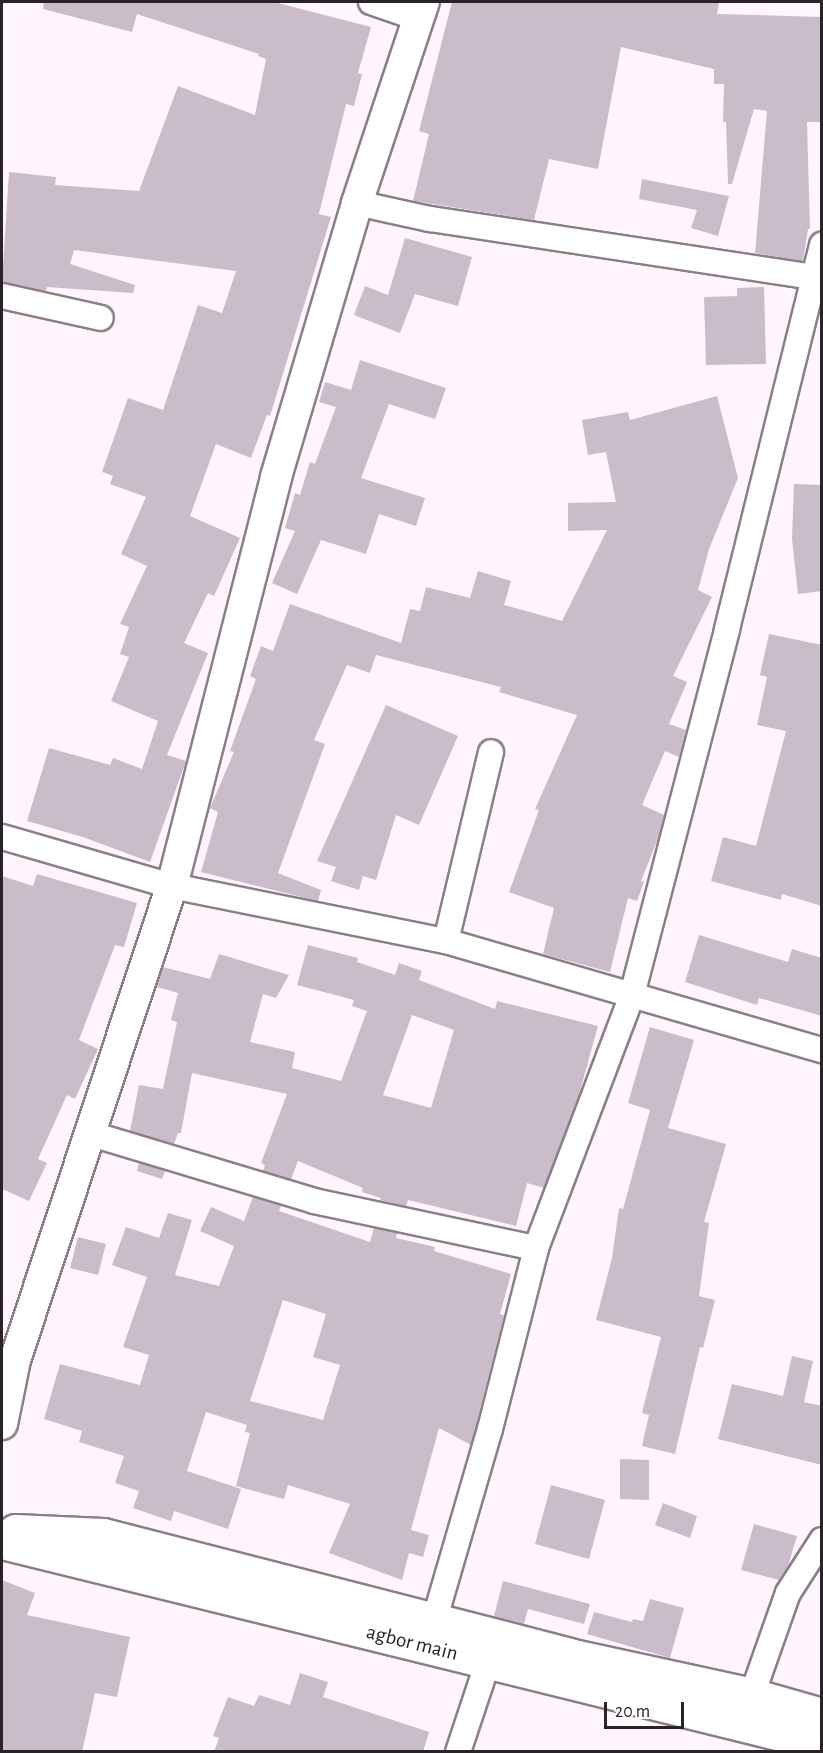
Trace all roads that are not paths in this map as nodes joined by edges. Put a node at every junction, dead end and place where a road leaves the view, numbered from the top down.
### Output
1 (371, 2) edge
2 (422, 10) edge
3 (357, 203) junction
4 (822, 245) edge
5 (817, 278) edge
6 (2, 296) edge
7 (101, 318) dead end
8 (491, 752) dead end
9 (2, 837) edge
10 (172, 886) junction
11 (446, 941) junction
12 (632, 995) junction
13 (822, 1050) edge
14 (88, 1133) junction
15 (536, 1248) junction
16 (2, 1424) edge
17 (2, 1530) edge
18 (822, 1540) edge
19 (2, 1542) edge
20 (435, 1618) junction
21 (488, 1662) junction
22 (752, 1695) junction
23 (822, 1715) edge
24 (822, 1744) edge
25 (458, 1752) edge

1 - 2 street
2 - 3 street
3 - 5 street
3 - 10 street
4 - 5 street
5 - 12 street
6 - 7 street
8 - 11 street
9 - 10 street
10 - 11 street
10 - 14 street
11 - 12 street
12 - 13 street
12 - 15 street
14 - 15 street
14 - 16 street
15 - 20 street
17 - 20 main road, agbor main
18 - 22 street
19 - 21 main road, agbor main
20 - 22 main road, agbor main
21 - 24 main road, agbor main
21 - 25 street
22 - 23 main road, agbor main

